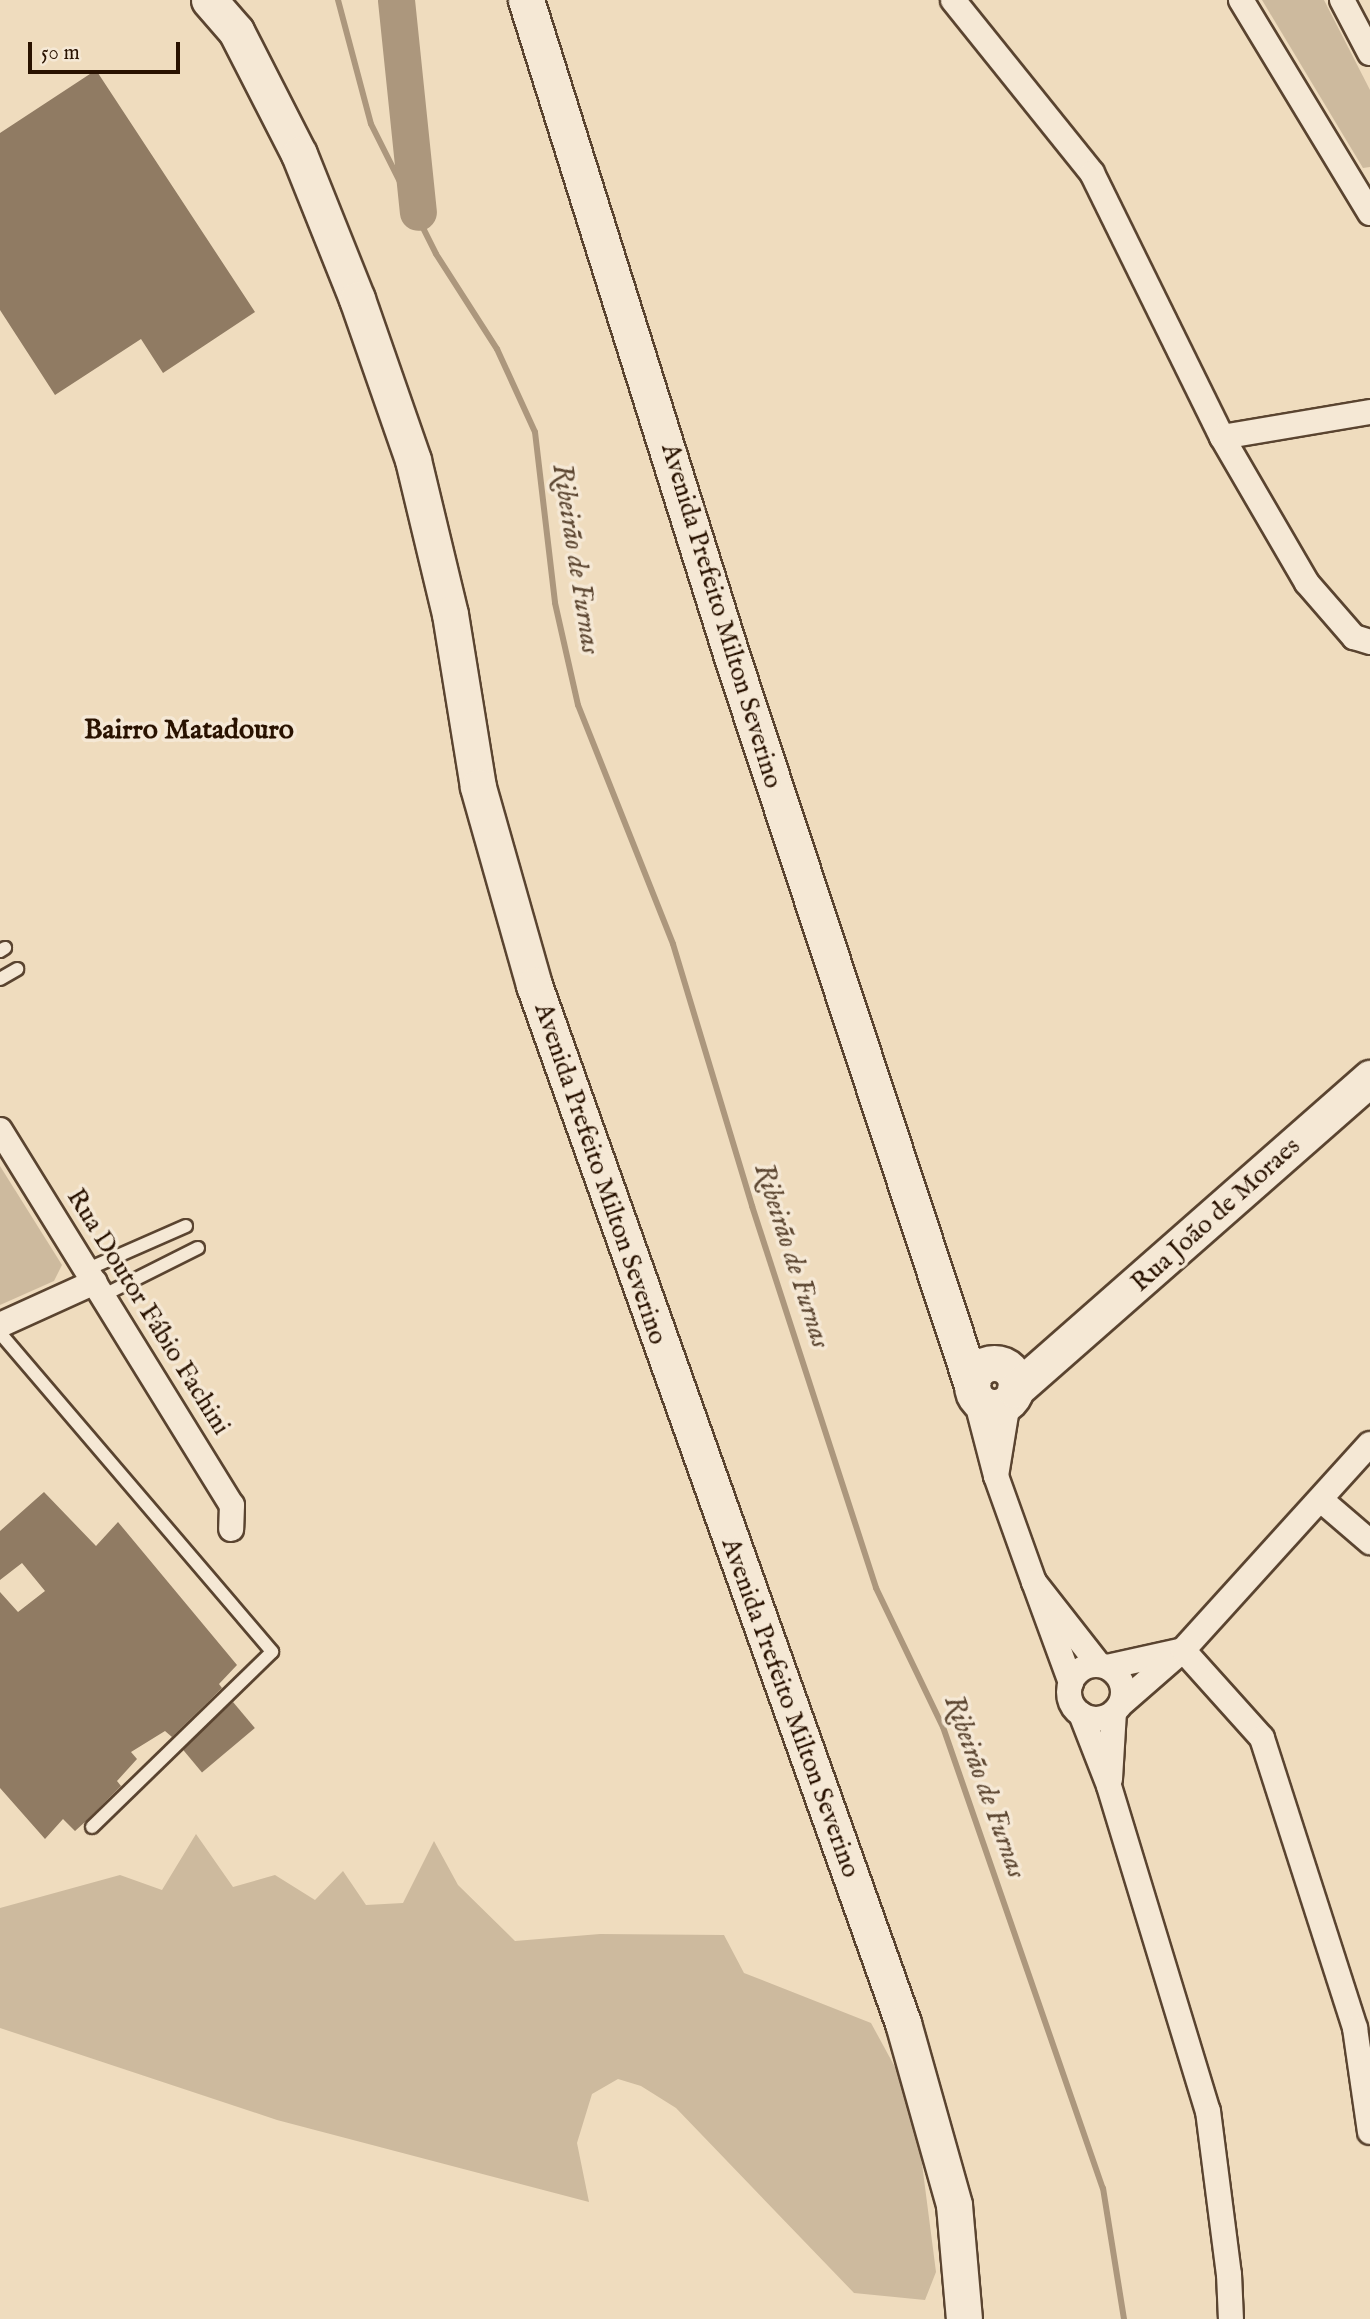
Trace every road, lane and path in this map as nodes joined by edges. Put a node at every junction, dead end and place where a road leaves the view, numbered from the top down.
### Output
1 (209, 0) edge
2 (526, 0) edge
3 (953, 0) edge
4 (1241, 0) edge
5 (1342, 0) edge
6 (241, 15) edge
7 (1370, 53) edge
8 (1364, 187) edge
9 (1370, 213) edge
10 (1370, 412) edge
11 (1222, 437) junction
12 (1370, 642) edge
13 (17, 969) dead end
14 (0, 979) edge
15 (1370, 1078) edge
16 (0, 1130) edge
17 (186, 1226) dead end
18 (198, 1248) dead end
19 (96, 1282) junction
20 (0, 1325) edge
21 (0, 1333) edge
22 (995, 1384) junction
23 (1370, 1444) edge
24 (1321, 1500) junction
25 (231, 1529) dead end
26 (1370, 1542) edge
27 (1034, 1582) junction
28 (1183, 1650) junction
29 (1103, 1666) junction
30 (1071, 1683) junction
31 (1117, 1708) junction
32 (1081, 1714) junction
33 (1110, 1786) junction
34 (92, 1827) dead end
35 (1363, 2025) edge
36 (1370, 2132) edge
37 (964, 2319) edge
38 (1231, 2319) edge

1 - 6 main road, Avenida Prefeito Milton Severino
2 - 22 main road, Avenida Prefeito Milton Severino
3 - 11 street
4 - 8 street
5 - 7 street
6 - 37 main road, Avenida Prefeito Milton Severino
8 - 9 street
10 - 11 street
11 - 12 street
13 - 14 lane
15 - 22 main road, Rua João de Moraes
16 - 19 street, Rua Doutor Fábio Fachini
17 - 19 lane
18 - 19 lane
19 - 20 street
19 - 25 street, Rua Doutor Fábio Fachini
21 - 34 lane
22 - 27 street, Avenida Prefeito Milton Severino
23 - 24 street
24 - 26 street
24 - 28 street
27 - 29 street, Avenida Prefeito Milton Severino
27 - 30 street, Avenida Prefeito Milton Severino
28 - 29 street
28 - 31 street
28 - 35 street
29 - 30 street
29 - 31 street, Avenida Prefeito Milton Severino
30 - 32 street, Avenida Prefeito Milton Severino
31 - 32 street
31 - 33 street, Avenida Prefeito Milton Severino
32 - 33 street, Avenida Prefeito Milton Severino
33 - 38 street, Avenida Prefeito Milton Severino
35 - 36 street

